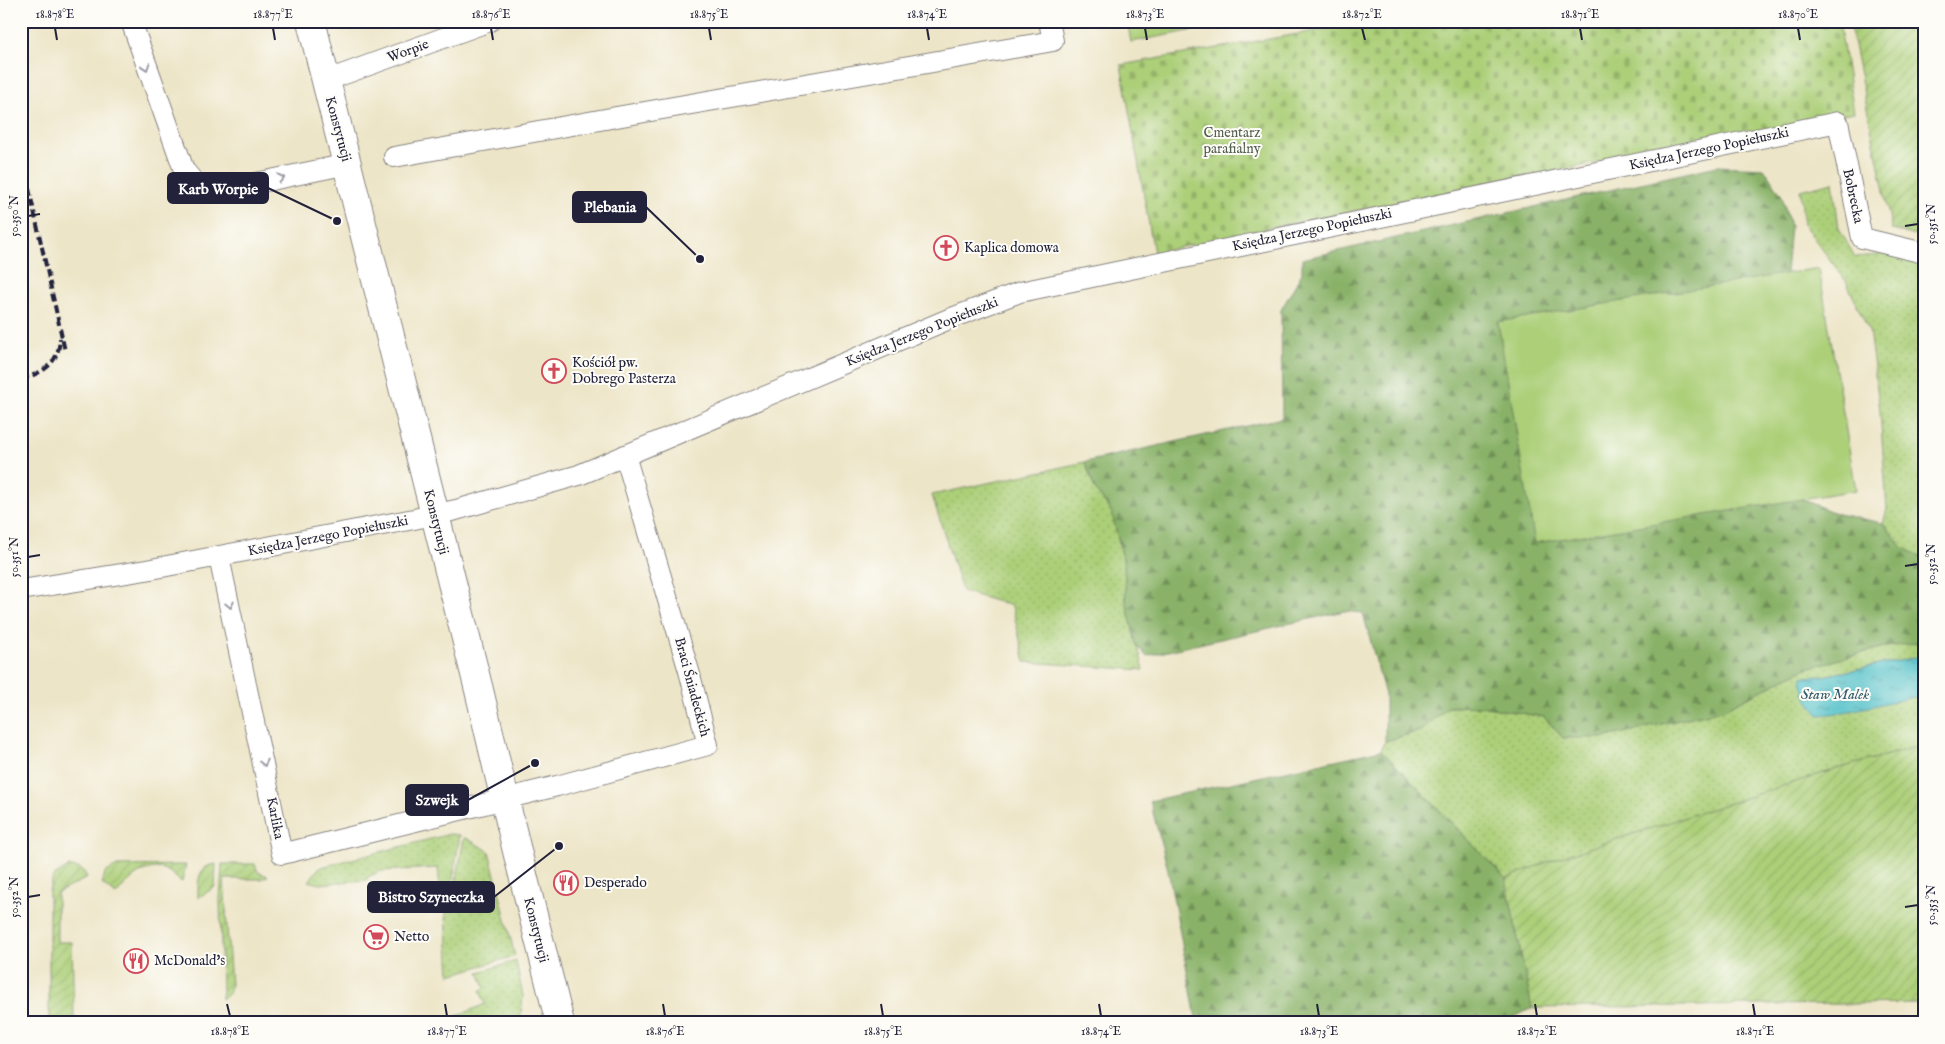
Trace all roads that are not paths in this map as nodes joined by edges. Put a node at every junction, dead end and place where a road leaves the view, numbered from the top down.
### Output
1 (131, 21) edge
2 (311, 21) edge
3 (490, 21) edge
4 (1049, 21) edge
5 (325, 81) junction
6 (1838, 122) joint
7 (394, 157) dead end
8 (348, 164) junction
9 (1924, 253) edge
10 (625, 455) junction
11 (434, 515) junction
12 (219, 557) junction
13 (21, 590) edge
14 (505, 798) junction
15 (549, 980) junction
16 (539, 1023) edge
17 (560, 1023) edge
18 (576, 1023) edge

1 -> 8 street
2 - 5 street, Konstytucji
3 - 5 street, Worpie
4 - 7 street
5 - 8 street, Konstytucji
6 - 9 street, Bobrecka
6 - 10 street, Księdza Jerzego Popiełuszki
8 - 11 street, Konstytucji
10 - 11 street, Księdza Jerzego Popiełuszki
10 - 14 street, Braci Śniadeckich
11 - 12 street, Księdza Jerzego Popiełuszki
11 - 14 street, Konstytucji
12 - 13 street, Księdza Jerzego Popiełuszki
12 -> 14 street, Karlika
14 - 15 street, Konstytucji
15 - 16 street
15 - 17 street, Konstytucji
15 - 18 street

